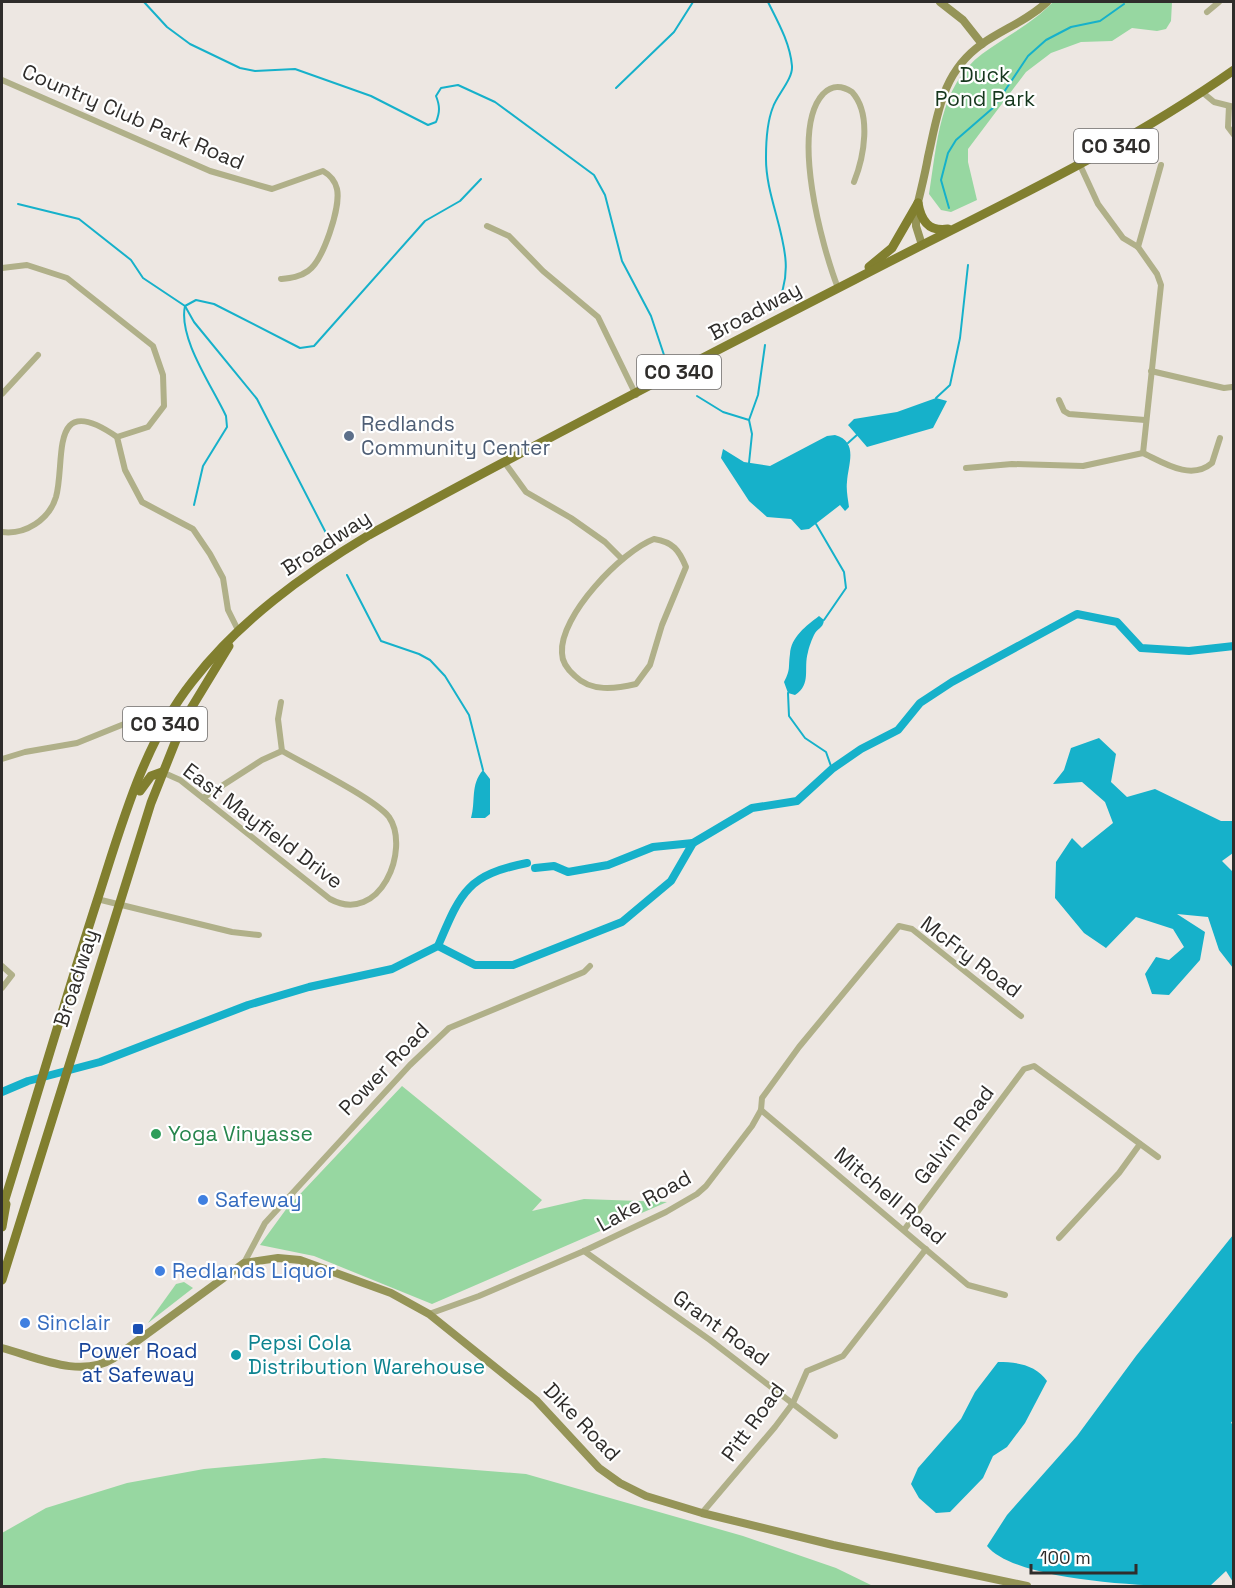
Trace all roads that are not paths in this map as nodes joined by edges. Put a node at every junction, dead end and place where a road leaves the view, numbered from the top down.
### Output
1 (940, 2) edge
2 (1047, 2) edge
3 (1219, 2) edge
4 (1207, 12) dead end
5 (982, 44) junction
6 (1233, 70) edge
7 (2, 80) edge
8 (1202, 92) junction
9 (1231, 106) edge
10 (1233, 135) edge
11 (1080, 165) junction
12 (1161, 165) dead end
13 (854, 182) dead end
14 (918, 203) junction
15 (487, 225) dead end
16 (962, 225) junction
17 (922, 245) junction
18 (1138, 247) junction
19 (2, 268) edge
20 (281, 279) dead end
21 (853, 280) junction
22 (838, 288) junction
23 (38, 355) dead end
24 (1151, 371) junction
25 (1233, 387) edge
26 (2, 394) edge
27 (636, 395) junction
28 (1059, 400) dead end
29 (1145, 420) junction
30 (117, 437) junction
31 (1220, 438) dead end
32 (1143, 453) junction
33 (505, 462) junction
34 (966, 468) dead end
35 (2, 531) edge
36 (622, 560) junction
37 (239, 632) junction
38 (281, 702) dead end
39 (165, 723) junction
40 (282, 751) junction
41 (2, 759) edge
42 (162, 772) junction
43 (203, 798) junction
44 (119, 833) junction
45 (98, 899) junction
46 (118, 905) junction
47 (899, 926) joint
48 (259, 935) dead end
49 (2, 966) edge
50 (590, 966) dead end
51 (2, 988) edge
52 (1021, 1016) dead end
53 (760, 1110) junction
54 (1140, 1144) junction
55 (1158, 1157) dead end
56 (15, 1167) junction
57 (2, 1196) edge
58 (2, 1209) edge
59 (2, 1227) edge
60 (904, 1230) junction
61 (1059, 1238) dead end
62 (926, 1249) junction
63 (584, 1251) junction
64 (5, 1258) edge
65 (244, 1263) junction
66 (2, 1280) edge
67 (1005, 1295) dead end
68 (429, 1314) junction
69 (2, 1347) edge
70 (793, 1402) junction
71 (835, 1436) dead end
72 (702, 1513) junction
73 (1027, 1587) edge

1 - 5 street
2 - 5 street
3 - 4 street
5 - 14 street
6 - 8 main road, Broadway / CO 340
7 - 20 street, Country Club Park Road
8 - 9 street
8 - 11 main road, Broadway / CO 340
9 - 10 street
11 - 16 main road, Broadway / CO 340
11 - 18 street
12 - 18 street
13 - 22 street
14 - 16 main road
14 - 17 street
14 - 21 main road
15 - 27 street
16 - 17 main road, Broadway / CO 340
17 - 21 main road, Broadway / CO 340
18 - 24 street
19 - 30 street
21 - 22 main road, Broadway / CO 340
22 - 27 main road, Broadway / CO 340
23 - 26 street
24 - 25 street
24 - 29 street
27 - 33 main road, Broadway / CO 340
28 - 29 street
29 - 32 street
30 - 35 street
30 - 37 street
31 - 32 street
32 - 34 street
33 - 36 street
33 - 37 main road, Broadway / CO 340
36 - 36 street
37 - 39 main road, Broadway / CO 340
37 - 42 main road, Broadway / CO 340
38 - 40 street
39 - 41 street
39 - 44 main road, Broadway / CO 340
40 - 43 street
40 - 43 street, East Mayfield Drive
42 - 43 street, East Mayfield Drive
42 - 44 main road
42 - 46 main road, Broadway / CO 340
44 - 45 main road, Broadway / CO 340
45 - 46 street
45 - 56 main road, Broadway / CO 340
46 - 48 street
46 - 64 main road, Broadway / CO 340
47 - 52 street, McFry Road
47 - 53 street, Lake Road
49 - 51 street
50 - 65 street, Power Road
53 - 60 street, Mitchell Road
53 - 63 street, Lake Road
54 - 55 street
54 - 60 street, Galvin Road
54 - 61 street
56 - 57 main road
56 - 58 main road, Broadway / CO 340
56 - 59 main road
60 - 62 street, Mitchell Road
62 - 67 street, Mitchell Road
62 - 70 street, Pitt Road
63 - 68 street, Lake Road
63 - 70 street, Grant Road
64 - 66 main road, Broadway / CO 340
65 - 68 street, Dike Road
65 - 69 street, Power Road
68 - 72 street, Dike Road
70 - 71 street, Grant Road
70 - 72 street, Pitt Road
72 - 73 street, Dike Road

